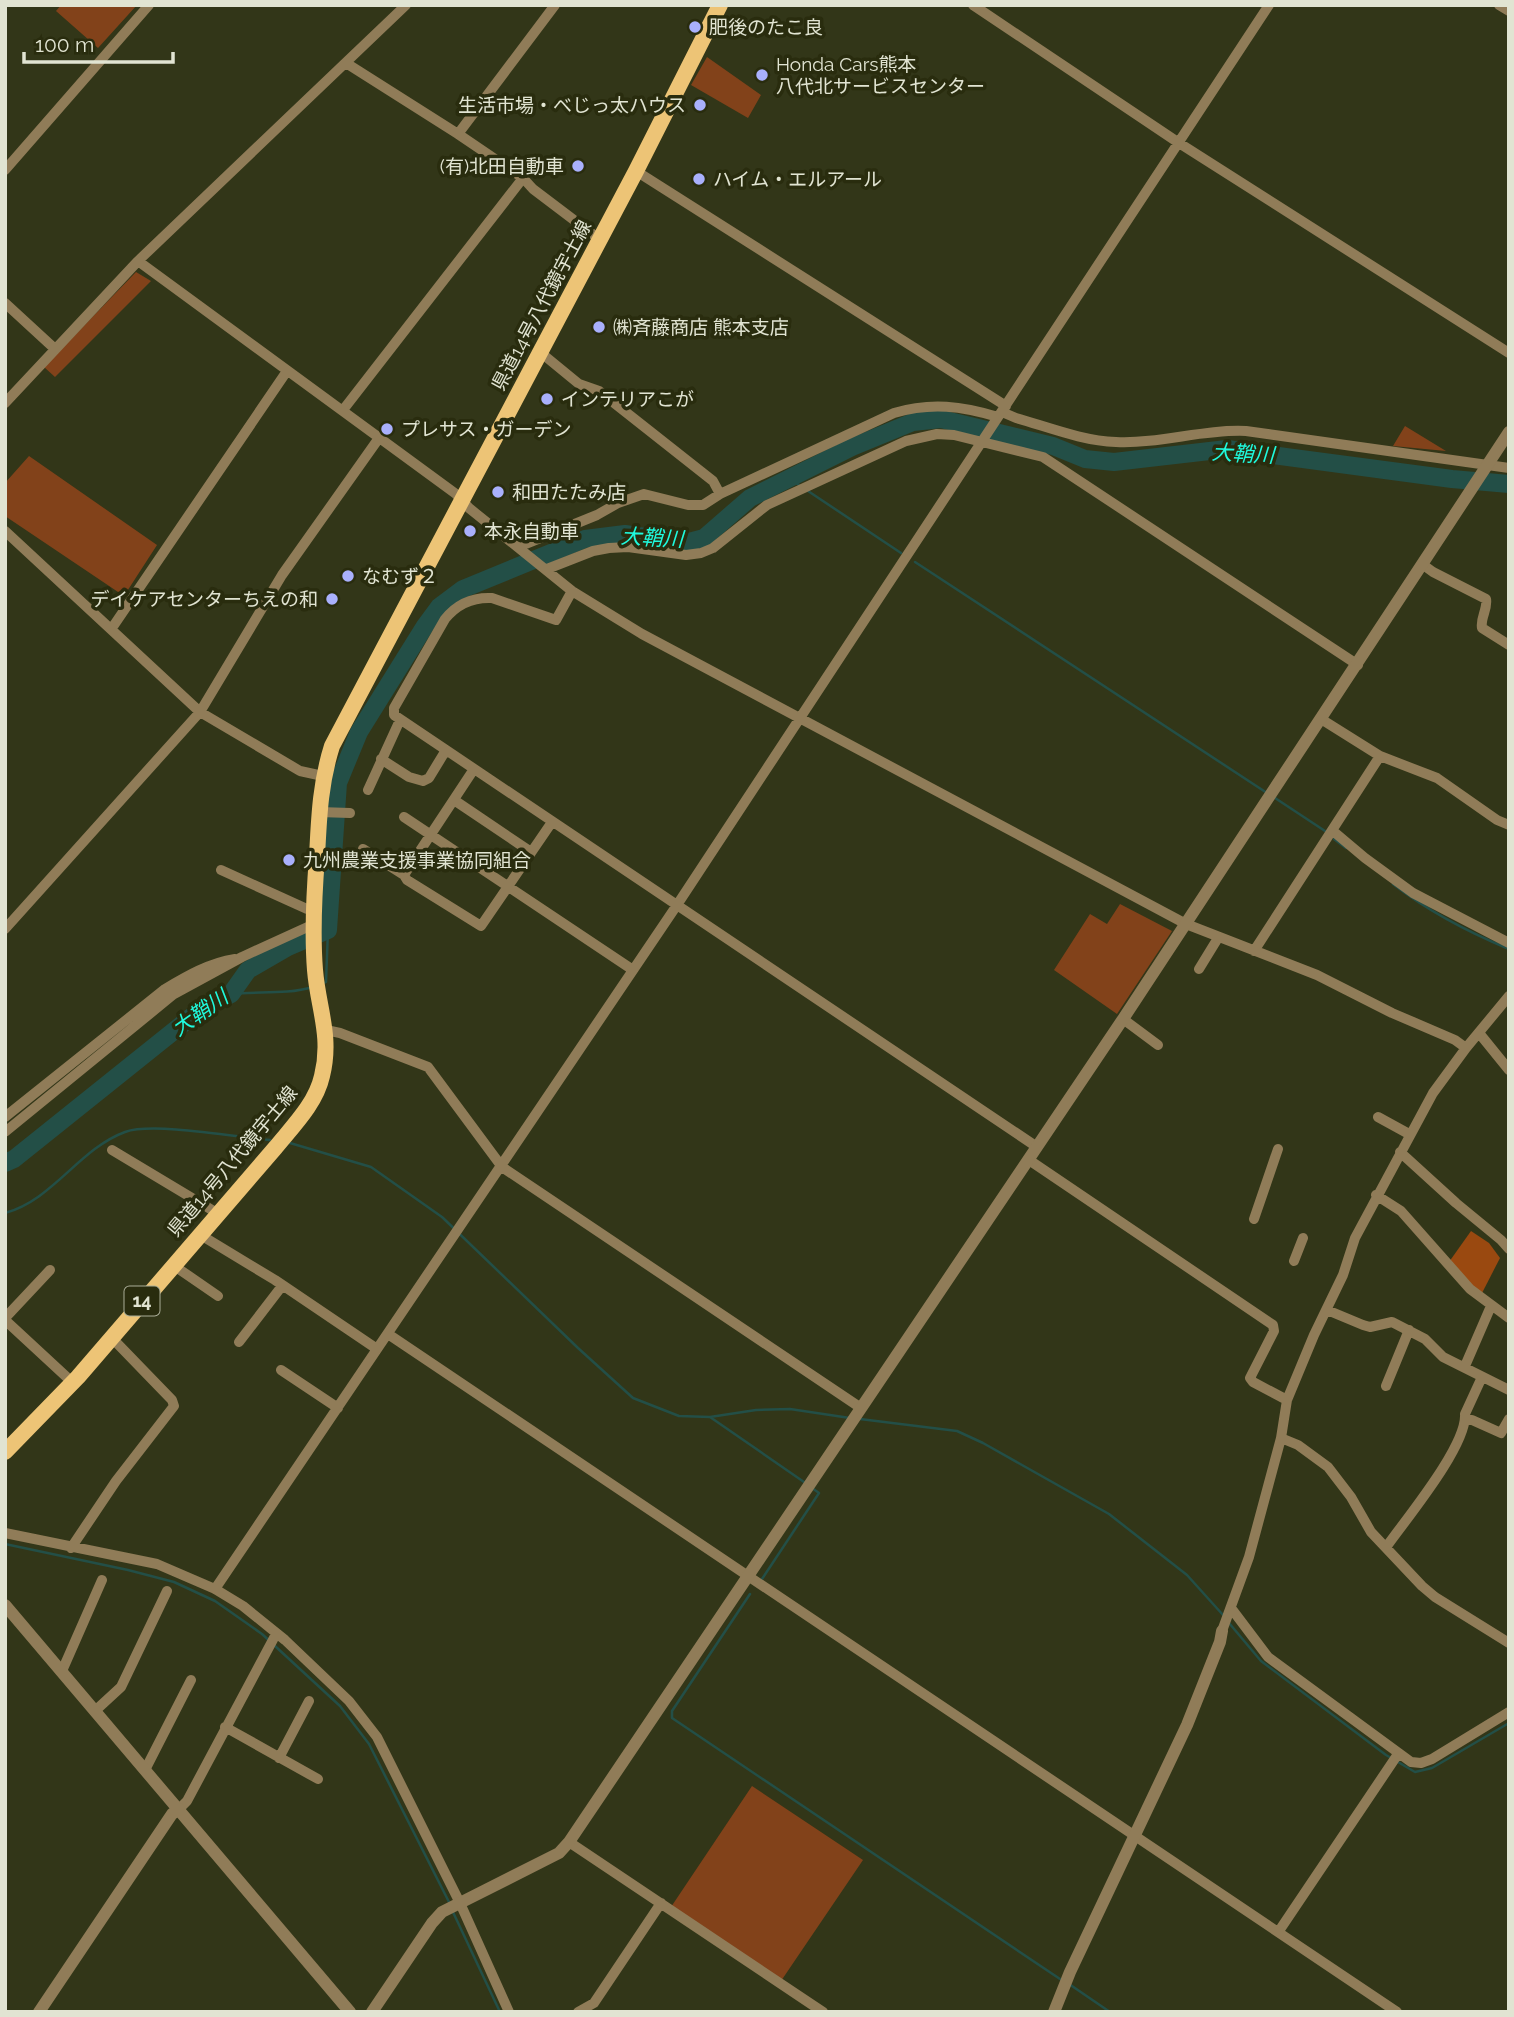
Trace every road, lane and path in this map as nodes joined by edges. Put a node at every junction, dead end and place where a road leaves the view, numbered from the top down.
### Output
1 (149, 5) edge
2 (406, 5) edge
3 (555, 5) edge
4 (720, 5) edge
5 (973, 5) edge
6 (1269, 5) edge
7 (1499, 5) edge
8 (1509, 11) edge
9 (346, 63) junction
10 (458, 134) junction
11 (1179, 143) junction
12 (5, 170) edge
13 (636, 171) junction
14 (523, 178) junction
15 (599, 239) junction
16 (138, 261) junction
17 (5, 303) edge
18 (55, 349) junction
19 (540, 352) junction
20 (1509, 353) edge
21 (287, 370) junction
22 (5, 403) edge
23 (343, 410) junction
24 (1001, 414) junction
25 (1509, 432) edge
26 (379, 438) junction
27 (984, 442) junction
28 (1509, 468) edge
29 (1485, 469) junction
30 (720, 494) junction
31 (461, 500) junction
32 (5, 531) edge
33 (521, 549) junction
34 (1422, 564) junction
35 (545, 567) junction
36 (572, 591) junction
37 (112, 628) junction
38 (1509, 645) edge
39 (1358, 665) junction
40 (200, 712) junction
41 (802, 718) junction
42 (400, 719) junction
43 (1321, 719) junction
44 (446, 750) junction
45 (1380, 755) junction
46 (381, 759) junction
47 (474, 769) junction
48 (323, 776) junction
49 (368, 790) dead end
50 (454, 800) junction
51 (324, 812) junction
52 (350, 813) dead end
53 (404, 817) dead end
54 (552, 822) junction
55 (1509, 825) edge
56 (1333, 831) junction
57 (430, 834) junction
58 (363, 849) dead end
59 (531, 852) junction
60 (221, 870) dead end
61 (404, 875) junction
62 (508, 886) junction
63 (677, 905) junction
64 (314, 907) junction
65 (1186, 924) junction
66 (312, 928) junction
67 (5, 929) edge
68 (1218, 938) junction
69 (1509, 943) edge
70 (1254, 951) junction
71 (242, 957) junction
72 (1199, 968) dead end
73 (633, 970) junction
74 (1509, 996) edge
75 (1123, 1019) junction
76 (326, 1030) junction
77 (1479, 1033) junction
78 (1158, 1045) dead end
79 (1466, 1048) junction
80 (1509, 1070) edge
81 (5, 1117) edge
82 (1378, 1117) dead end
83 (5, 1132) edge
84 (1409, 1134) junction
85 (1037, 1147) junction
86 (1278, 1149) dead end
87 (112, 1150) dead end
88 (1400, 1152) junction
89 (1029, 1160) junction
90 (502, 1167) junction
91 (1376, 1195) junction
92 (217, 1213) junction
93 (1254, 1219) dead end
94 (199, 1234) junction
95 (1303, 1238) dead end
96 (1509, 1250) edge
97 (1294, 1261) dead end
98 (173, 1265) junction
99 (50, 1270) dead end
100 (282, 1286) junction
101 (218, 1296) dead end
102 (1491, 1306) junction
103 (1326, 1310) junction
104 (1509, 1318) edge
105 (5, 1319) edge
106 (1409, 1330) junction
107 (388, 1334) junction
108 (111, 1337) junction
109 (239, 1342) dead end
110 (377, 1349) junction
111 (1465, 1366) junction
112 (281, 1370) dead end
113 (1482, 1377) junction
114 (72, 1382) junction
115 (1386, 1386) dead end
116 (1509, 1390) edge
117 (1287, 1400) junction
118 (338, 1408) junction
119 (861, 1410) junction
120 (1509, 1419) edge
121 (1466, 1420) junction
122 (1281, 1438) junction
123 (5, 1452) edge
124 (5, 1533) edge
125 (1387, 1546) junction
126 (71, 1548) junction
127 (749, 1576) junction
128 (102, 1580) dead end
129 (215, 1589) junction
130 (167, 1591) dead end
131 (5, 1605) edge
132 (1230, 1609) junction
133 (1223, 1628) joint
134 (274, 1637) junction
135 (1509, 1643) edge
136 (62, 1671) junction
137 (191, 1680) dead end
138 (309, 1701) dead end
139 (96, 1710) junction
140 (1509, 1712) edge
141 (225, 1727) junction
142 (1397, 1755) junction
143 (279, 1758) junction
144 (145, 1770) junction
145 (318, 1779) dead end
146 (179, 1809) junction
147 (1135, 1836) junction
148 (569, 1842) junction
149 (661, 1903) junction
150 (453, 1907) junction
151 (1279, 1931) junction
152 (39, 2012) edge
153 (350, 2012) edge
154 (372, 2012) edge
155 (509, 2012) edge
156 (578, 2012) edge
157 (824, 2012) edge
158 (1054, 2012) edge
159 (1397, 2012) edge

1 - 12 street
2 - 9 street
3 - 10 street
4 - 13 main road, 県道14号八代鏡宇土線 / 14
5 - 11 street
6 - 11 street
7 - 8 street
9 - 10 street
9 - 16 street
10 - 14 street
11 - 20 street
11 - 24 street
13 - 15 main road, 県道14号八代鏡宇土線 / 14
13 - 24 street
14 - 15 street
14 - 23 street
15 - 19 main road, 県道14号八代鏡宇土線 / 14
16 - 18 street
16 - 21 street
17 - 18 street
18 - 22 street
19 - 30 street
19 - 31 main road, 県道14号八代鏡宇土線 / 14
21 - 23 street
21 - 37 street
23 - 26 street
24 - 27 street
24 - 29 street
24 - 30 street
25 - 29 street
26 - 31 street
26 - 40 street
27 - 35 street
27 - 39 street
27 - 41 street
28 - 29 street
29 - 34 street
30 - 33 street
31 - 33 street
31 - 48 main road, 県道14号八代鏡宇土線 / 14
32 - 37 street
33 - 35 street
34 - 38 street
34 - 39 street
35 - 36 street
36 - 41 street
36 - 42 street
37 - 40 street
39 - 43 street
40 - 48 street
40 - 67 street
41 - 63 street
41 - 65 street
42 - 44 street
42 - 46 street
43 - 45 street
43 - 65 street
44 - 46 street
44 - 47 street
45 - 55 street
45 - 56 street
46 - 49 street
47 - 50 street
47 - 54 street
48 - 51 main road, 県道14号八代鏡宇土線 / 14
50 - 57 street
50 - 59 street
51 - 52 street
51 - 64 main road, 県道14号八代鏡宇土線 / 14
53 - 57 street
54 - 59 street
54 - 63 street
56 - 69 street
56 - 70 street
57 - 61 street
57 - 62 street
58 - 61 street
59 - 62 street
60 - 64 street
61 - 62 street
62 - 73 street
63 - 73 street
63 - 85 street
64 - 66 main road, 県道14号八代鏡宇土線 / 14
65 - 68 street
65 - 75 street
66 - 71 street
66 - 76 main road, 県道14号八代鏡宇土線 / 14
68 - 70 street
68 - 72 street
70 - 79 street
71 - 81 street
71 - 83 street
73 - 90 street
74 - 77 street
75 - 78 street
75 - 85 street
76 - 90 street
76 - 92 main road, 県道14号八代鏡宇土線 / 14
77 - 79 street
77 - 80 street
79 - 84 street
82 - 84 street
84 - 88 street
85 - 89 street
86 - 93 street
87 - 92 street
88 - 91 street
88 - 96 street
89 - 117 street
89 - 119 street
90 - 107 street
90 - 119 street
91 - 102 street
91 - 103 street
92 - 94 main road, 県道14号八代鏡宇土線 / 14
94 - 98 main road, 県道14号八代鏡宇土線 / 14
94 - 100 street
95 - 97 street
98 - 101 street
98 - 108 main road, 県道14号八代鏡宇土線 / 14
99 - 105 street
100 - 109 street
100 - 110 street
102 - 104 street
102 - 111 street
103 - 106 street
103 - 117 street
105 - 114 street
106 - 111 street
106 - 115 street
107 - 110 street
107 - 127 street
108 - 114 main road, 県道14号八代鏡宇土線 / 14
108 - 126 street
110 - 118 street
111 - 113 street
112 - 118 street
113 - 116 street
113 - 121 street
114 - 123 main road, 県道14号八代鏡宇土線 / 14
117 - 122 street
118 - 129 street
119 - 127 street
120 - 121 street
121 - 125 street
122 - 125 street
122 - 132 street
124 - 126 street
125 - 135 street
126 - 129 street
127 - 147 street
127 - 148 street
128 - 136 street
129 - 134 street
130 - 139 street
131 - 136 street
132 - 133 street
132 - 142 street
133 - 147 street
134 - 141 street
134 - 150 street
136 - 139 street
137 - 144 street
138 - 143 street
139 - 144 street
140 - 142 street
141 - 143 street
141 - 146 street
142 - 151 street
143 - 145 street
144 - 146 street
146 - 152 street
146 - 153 street
147 - 151 street
147 - 158 street
148 - 149 street
148 - 150 street
149 - 156 street
149 - 157 street
150 - 154 street
150 - 155 street
151 - 159 street

